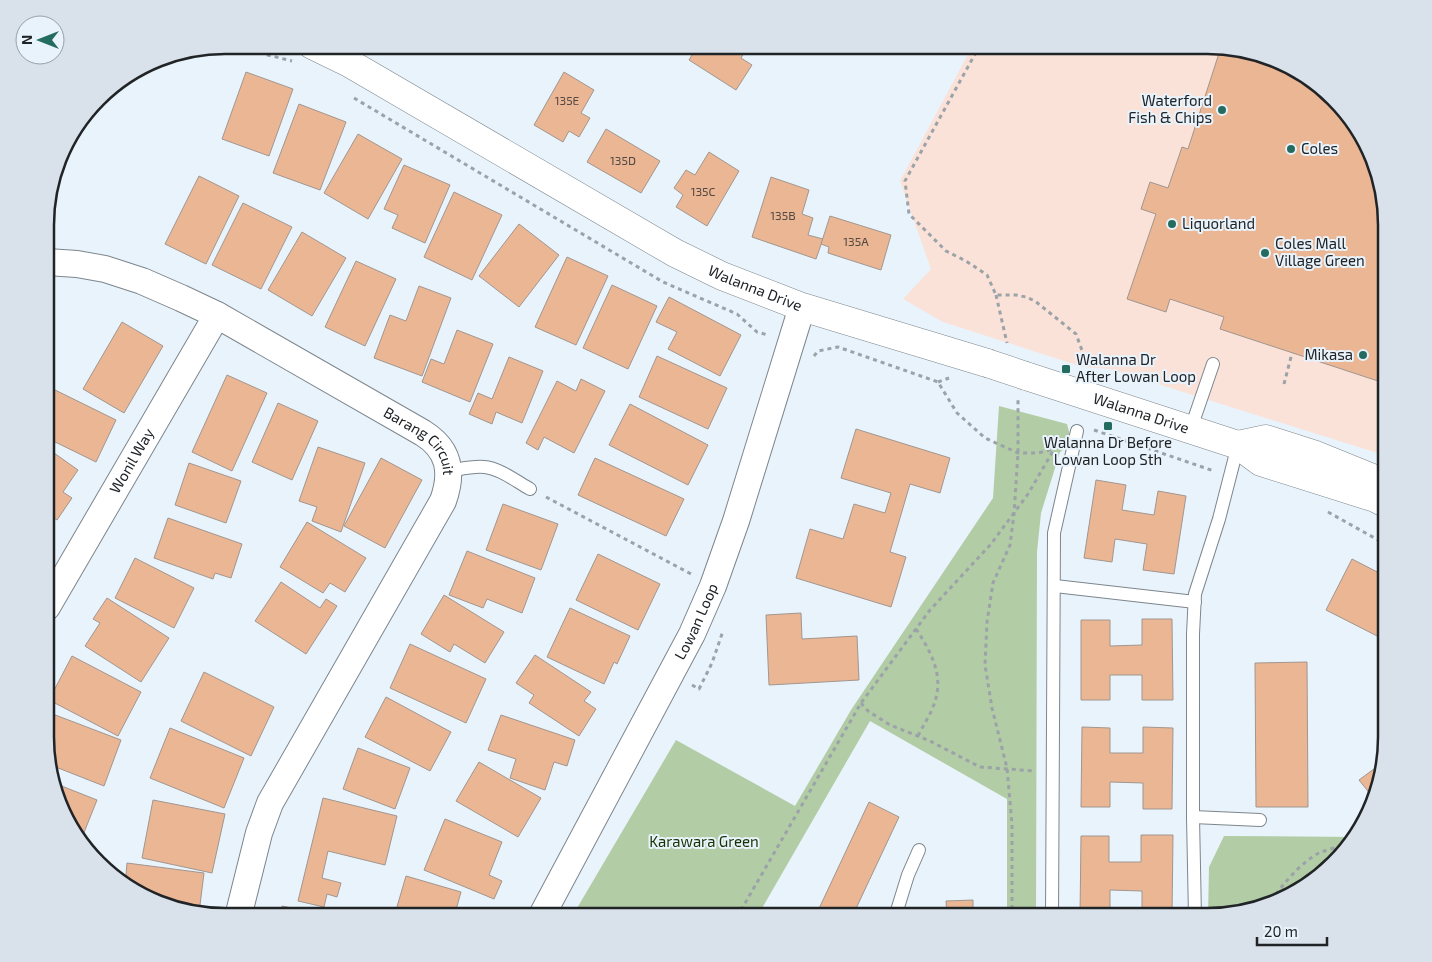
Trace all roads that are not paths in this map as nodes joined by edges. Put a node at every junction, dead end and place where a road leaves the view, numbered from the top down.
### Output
1 (304, 55) edge
2 (54, 263) edge
3 (802, 307) junction
4 (217, 315) junction
5 (1213, 364) dead end
6 (1191, 428) junction
7 (1077, 431) road end
8 (1238, 445) junction
9 (449, 471) junction
10 (1378, 480) edge
11 (530, 488) road end
12 (1378, 500) edge
13 (1055, 586) junction
14 (54, 592) edge
15 (1195, 602) junction
16 (1194, 816) junction
17 (1260, 820) dead end
18 (919, 850) dead end
19 (240, 908) edge
20 (545, 908) edge
21 (898, 908) edge
22 (1052, 908) edge
23 (1196, 908) edge

1 - 3 street, Walanna Drive
2 - 4 street, Barang Circuit
3 - 6 street, Walanna Drive, bridge
3 - 20 street, Lowan Loop
4 - 9 street, Barang Circuit
4 - 14 street, Wonil Way
5 - 6 lane
6 - 8 street, Walanna Drive
7 - 13 lane
8 - 10 street
8 - 12 street, Walanna Drive
8 - 15 lane
9 - 11 lane
9 - 19 street, Barang Circuit
13 - 15 lane
13 - 22 lane
15 - 16 lane
16 - 17 lane
16 - 23 lane
18 - 21 lane

